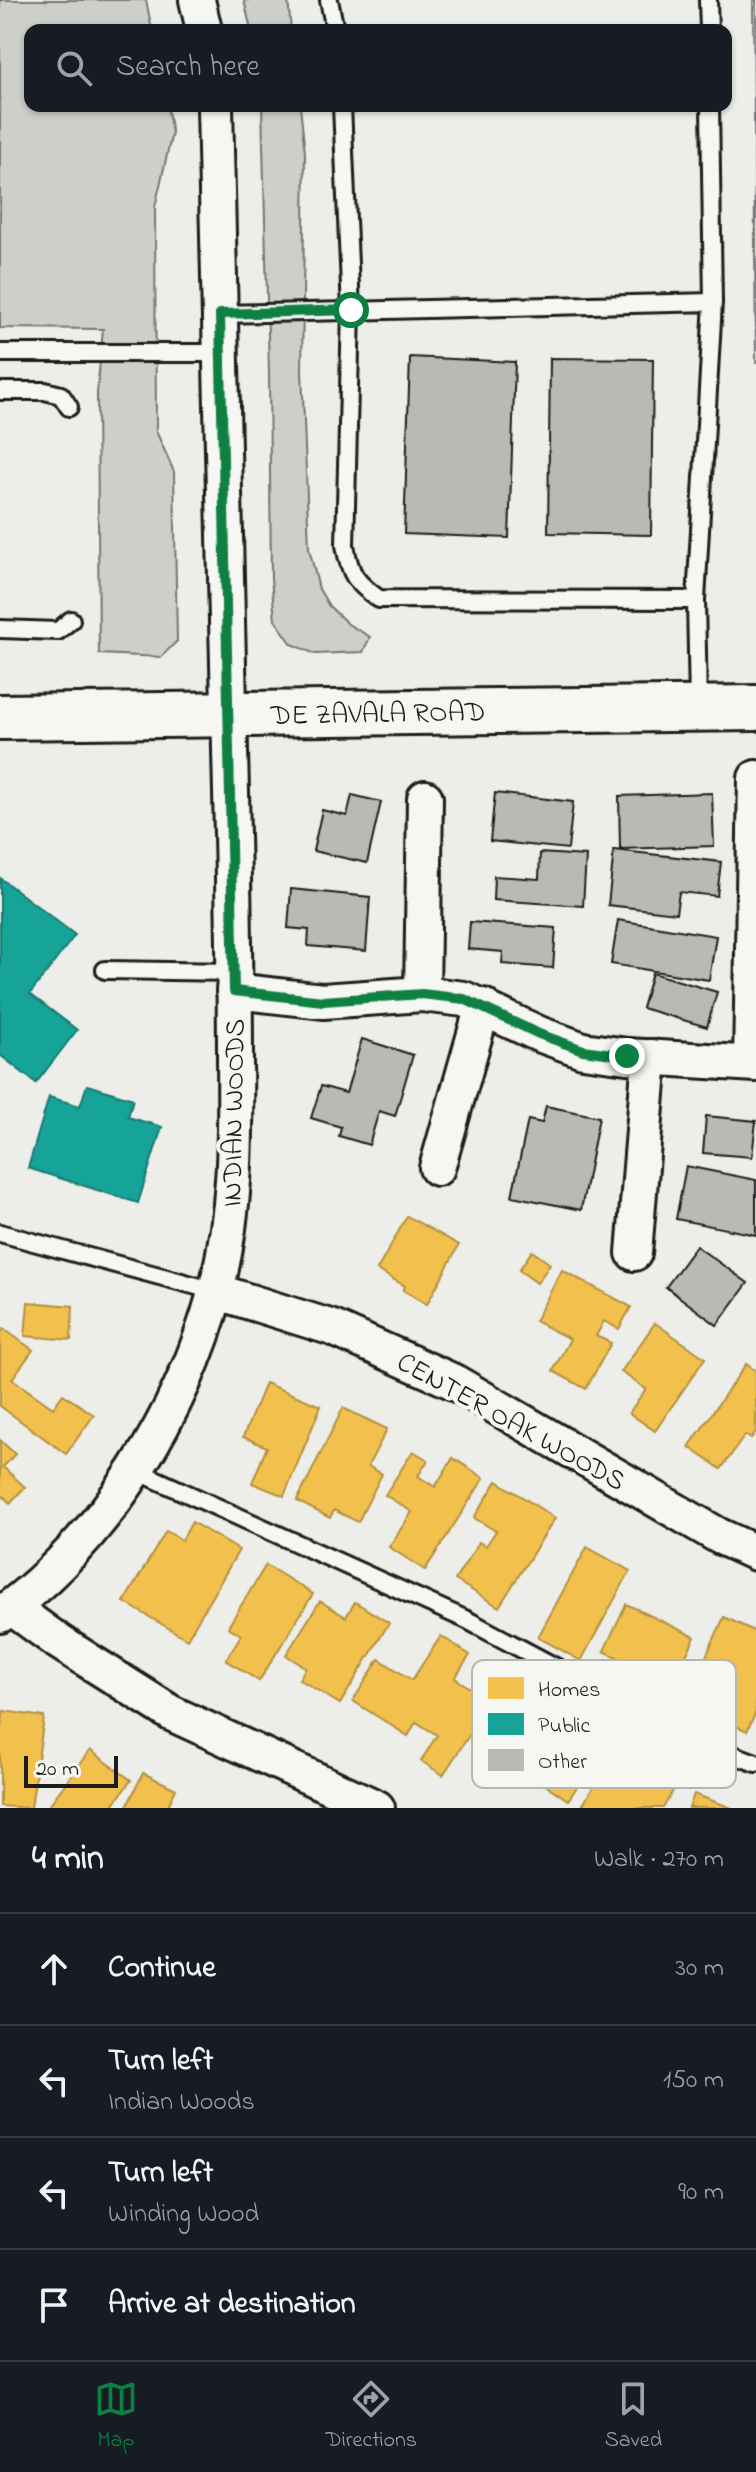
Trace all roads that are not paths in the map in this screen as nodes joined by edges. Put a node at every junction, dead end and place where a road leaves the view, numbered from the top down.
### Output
1 (197, 0) edge
2 (329, 0) edge
3 (708, 0) edge
4 (203, 24) edge
5 (334, 24) edge
6 (709, 24) edge
7 (215, 112) edge
8 (342, 112) edge
9 (710, 112) edge
10 (713, 302) junction
11 (351, 310) junction
12 (220, 314) junction
13 (0, 353) edge
14 (221, 353) junction
15 (0, 391) edge
16 (69, 407) dead end
17 (696, 600) junction
18 (71, 620) dead end
19 (0, 629) edge
20 (698, 707) junction
21 (756, 708) edge
22 (230, 714) junction
23 (0, 717) edge
24 (756, 778) edge
25 (425, 798) dead end
26 (105, 970) dead end
27 (234, 981) junction
28 (422, 994) junction
29 (483, 1006) junction
30 (650, 1057) junction
31 (754, 1064) edge
32 (437, 1168) dead end
33 (0, 1233) edge
34 (634, 1253) dead end
35 (215, 1291) junction
36 (135, 1470) junction
37 (756, 1553) edge
38 (6, 1611) edge
39 (542, 1660) edge
40 (736, 1756) edge
41 (756, 1763) edge
42 (377, 1808) edge

1 - 4 street
2 - 5 lane
3 - 6 lane
7 - 12 street, INDIAN WOODS
8 - 11 lane
9 - 10 lane
10 - 11 lane
10 - 17 lane
11 - 12 lane
11 - 17 lane
12 - 14 street, INDIAN WOODS
13 - 14 lane
14 - 22 street, INDIAN WOODS
15 - 16 lane
17 - 20 lane
18 - 19 lane
20 - 21 main road, DE ZAVALA ROAD
20 - 22 main road, DE ZAVALA ROAD
22 - 23 main road, DE ZAVALA ROAD
22 - 27 street, INDIAN WOODS
24 - 31 street
25 - 28 street
26 - 27 lane
27 - 28 street
27 - 35 street, INDIAN WOODS
28 - 29 street
29 - 30 street
29 - 32 street
30 - 31 street
30 - 34 street
33 - 35 lane
35 - 36 street, INDIAN WOODS
35 - 37 street, CENTER OAK WOODS
36 - 38 street, INDIAN WOODS
36 - 39 lane
38 - 42 street
40 - 41 lane

